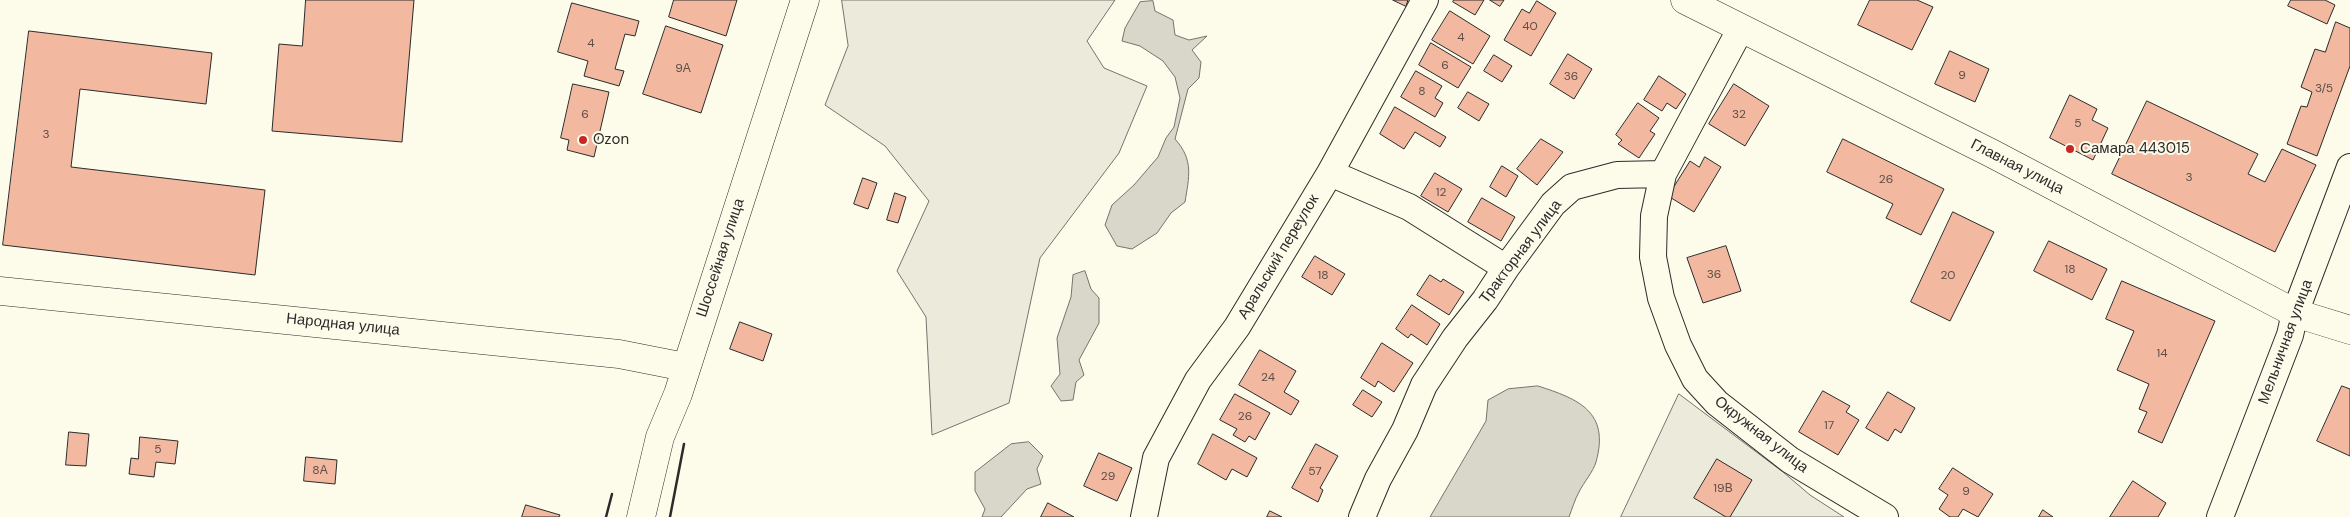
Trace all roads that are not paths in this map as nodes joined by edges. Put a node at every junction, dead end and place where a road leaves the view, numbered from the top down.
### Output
1 (806, 0) edge
2 (1425, 0) edge
3 (1685, 0) edge
4 (1740, 28) junction
5 (2350, 167) edge
6 (1330, 173) junction
7 (1663, 174) junction
8 (1506, 268) junction
9 (0, 291) edge
10 (2295, 313) junction
11 (2350, 330) edge
12 (685, 367) junction
13 (641, 517) edge
14 (1144, 517) edge
15 (1362, 517) edge
16 (1885, 517) edge
17 (2220, 517) edge

1 - 12 main road, Шоссейная улица
2 - 6 street, Аральский переулок
3 - 4 main road, Главная улица
4 - 7 street
4 - 10 main road, Главная улица
5 - 10 street, Мельничная улица
6 - 8 street
6 - 14 street, Аральский переулок
7 - 8 street, Тракторная улица
7 - 16 street, Окружная улица
8 - 15 street, Тракторная улица
9 - 12 main road, Народная улица
10 - 11 main road, Главная улица
10 - 17 street, Мельничная улица
12 - 13 main road, Шоссейная улица

